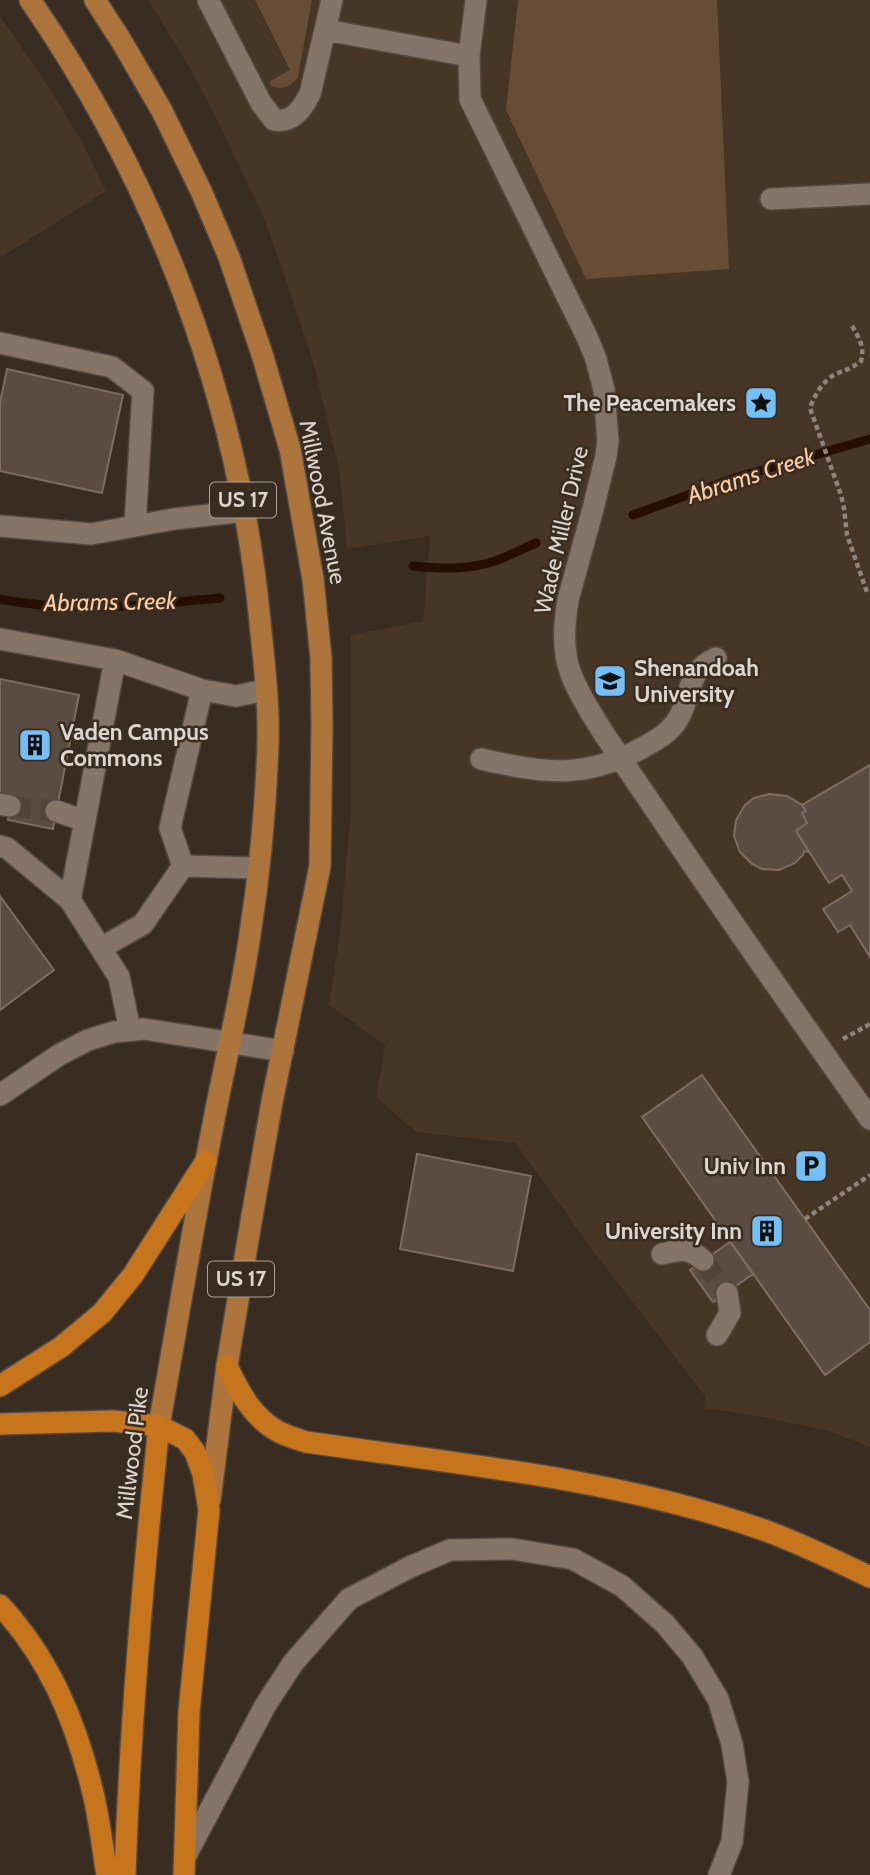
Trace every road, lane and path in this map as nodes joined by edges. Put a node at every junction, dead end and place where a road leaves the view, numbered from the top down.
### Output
1 (30, 0) edge
2 (95, 0) edge
3 (208, 0) edge
4 (332, 0) edge
5 (476, 0) edge
6 (325, 30) junction
7 (469, 56) junction
8 (870, 194) edge
9 (771, 199) dead end
10 (852, 326) dead end
11 (0, 343) edge
12 (245, 511) junction
13 (0, 526) edge
14 (135, 526) junction
15 (869, 595) edge
16 (0, 639) edge
17 (716, 658) dead end
18 (115, 660) junction
19 (202, 690) junction
20 (266, 690) junction
21 (481, 760) dead end
22 (621, 760) junction
23 (56, 811) tunnel mouth
24 (85, 821) junction
25 (0, 846) edge
26 (183, 866) junction
27 (258, 868) junction
28 (70, 900) junction
29 (101, 948) junction
30 (131, 1030) junction
31 (229, 1043) junction
32 (283, 1051) junction
33 (0, 1095) edge
34 (870, 1119) edge
35 (206, 1161) junction
36 (870, 1175) edge
37 (805, 1219) dead end
38 (662, 1254) dead end
39 (703, 1260) tunnel mouth
40 (727, 1293) tunnel mouth
41 (717, 1335) dead end
42 (227, 1366) junction
43 (0, 1386) edge
44 (0, 1424) edge
45 (159, 1426) junction
46 (209, 1510) junction
47 (870, 1577) edge
48 (0, 1605) edge
49 (185, 1866) edge
50 (107, 1875) edge
51 (125, 1875) edge
52 (719, 1875) edge

1 - 12 main road, US 17
2 - 32 main road, Millwood Avenue / US 17
3 - 6 street
4 - 6 street
5 - 7 street
6 - 7 street
7 - 22 street, Wade Miller Drive
8 - 9 street
10 - 15 path
11 - 14 street
12 - 14 street
12 - 20 main road, US 17
13 - 14 street
16 - 18 street
17 - 22 street
18 - 19 street
18 - 24 street
19 - 20 street
19 - 26 street
20 - 27 main road, US 17
21 - 22 street
22 - 34 street, Wade Miller Drive
23 - 24 street
24 - 28 street
25 - 28 street
26 - 27 street
26 - 29 street
27 - 31 main road, US 17
28 - 29 street
29 - 30 street
30 - 31 street
30 - 33 street
31 - 32 street
31 - 35 main road, Millwood Pike / US 17
32 - 42 main road, US 17
35 - 43 highway
35 - 45 main road, Millwood Pike / US 17
36 - 37 path
38 - 39 street
40 - 41 street
42 - 46 main road, US 17
42 - 47 highway
44 - 45 highway
45 - 46 highway
45 - 51 highway, Millwood Pike / US 17
46 - 49 highway, US 17
48 - 50 highway
49 - 52 street

